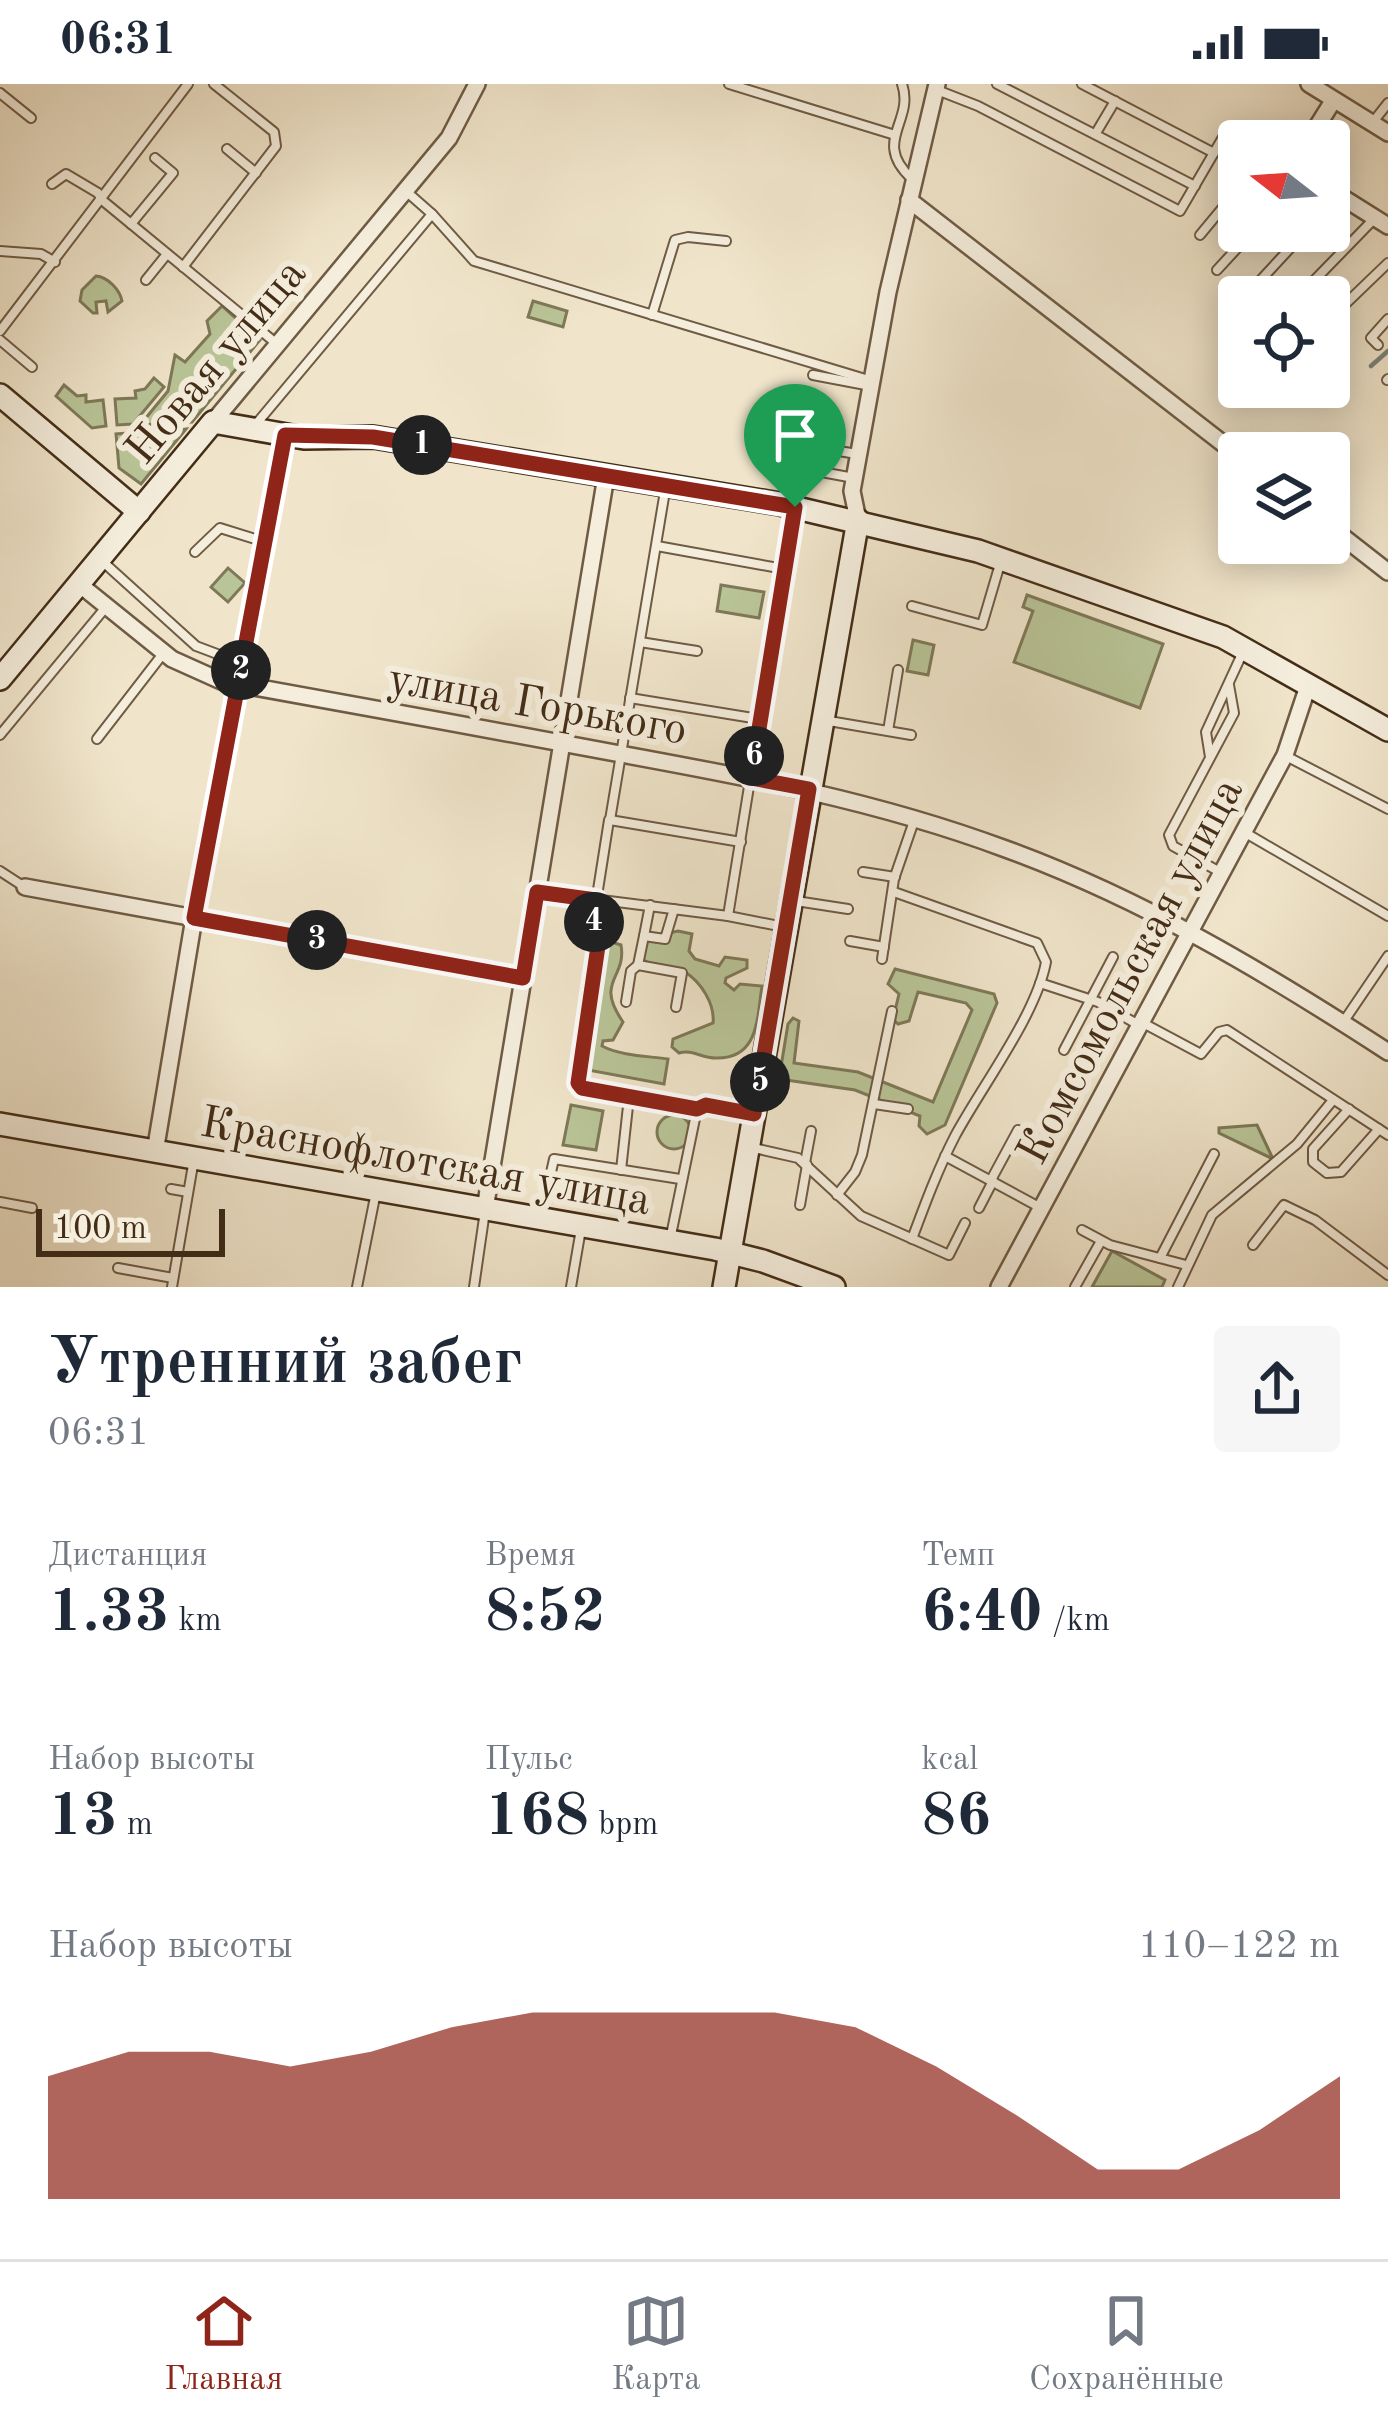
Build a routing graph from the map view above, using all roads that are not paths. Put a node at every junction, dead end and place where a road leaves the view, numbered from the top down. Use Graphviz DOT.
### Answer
graph roads {
  1 [pos="188,84"];
  2 [pos="214,84"];
  3 [pos="477,84"];
  4 [pos="729,84"];
  5 [pos="997,84"];
  6 [pos="1082,84"];
  7 [pos="1309,84"];
  8 [pos="899,85"];
  9 [pos="937,87"];
  10 [pos="0,93"];
  11 [pos="1114,101"];
  12 [pos="1333,101"];
  13 [pos="1388,103"];
  14 [pos="31,118"];
  15 [pos="1321,120"];
  16 [pos="1372,124"];
  17 [pos="1096,133"];
  18 [pos="1388,133"];
  19 [pos="895,135"];
  20 [pos="1218,146"];
  21 [pos="226,149"];
  22 [pos="1214,153"];
  23 [pos="155,158"];
  24 [pos="256,173"];
  25 [pos="914,180"];
  26 [pos="52,184"];
  27 [pos="1195,186"];
  28 [pos="405,191"];
  29 [pos="102,200"];
  30 [pos="909,200"];
  31 [pos="1350,206"];
  32 [pos="1218,213"];
  33 [pos="432,214"];
  34 [pos="1382,222"];
  35 [pos="131,224"];
  36 [pos="1200,235"];
  37 [pos="726,241"];
  38 [pos="0,251"];
  39 [pos="1233,252"];
  40 [pos="1287,252"];
  41 [pos="167,254"];
  42 [pos="55,262"];
  43 [pos="1388,262"];
  44 [pos="183,267"];
  45 [pos="1216,270"];
  46 [pos="1264,276"];
  47 [pos="1321,276"];
  48 [pos="146,280"];
  49 [pos="1350,299"];
  50 [pos="652,315"];
  51 [pos="1388,319"];
  52 [pos="0,331"];
  53 [pos="0,340"];
  54 [pos="278,345"];
  55 [pos="1378,346"];
  56 [pos="32,367"];
  57 [pos="813,375"];
  58 [pos="872,384"];
  59 [pos="0,395"];
  60 [pos="213,422"];
  61 [pos="253,429"];
  62 [pos="285,435"];
  63 [pos="1218,440"];
  64 [pos="827,448"];
  65 [pos="859,454"];
  66 [pos="800,468"];
  67 [pos="606,476"];
  68 [pos="854,478"];
  69 [pos="666,485"];
  70 [pos="795,507"];
  71 [pos="139,512"];
  72 [pos="858,520"];
  73 [pos="265,542"];
  74 [pos="1350,542"];
  75 [pos="657,546"];
  76 [pos="195,552"];
  77 [pos="100,559"];
  78 [pos="1001,559"];
  79 [pos="784,568"];
  80 [pos="1388,572"];
  81 [pos="79,584"];
  82 [pos="912,606"];
  83 [pos="107,607"];
  84 [pos="640,642"];
  85 [pos="1246,647"];
  86 [pos="697,651"];
  87 [pos="164,653"];
  88 [pos="242,663"];
  89 [pos="898,670"];
  90 [pos="0,679"];
  91 [pos="1309,682"];
  92 [pos="238,685"];
  93 [pos="1229,685"];
  94 [pos="630,698"];
  95 [pos="759,719"];
  96 [pos="821,719"];
  97 [pos="1388,730"];
  98 [pos="888,731"];
  99 [pos="0,735"];
  100 [pos="911,735"];
  101 [pos="97,739"];
  102 [pos="562,743"];
  103 [pos="620,754"];
  104 [pos="1285,755"];
  105 [pos="1210,758"];
  106 [pos="751,778"];
  107 [pos="809,789"];
  108 [pos="1388,809"];
  109 [pos="915,818"];
  110 [pos="610,820"];
  111 [pos="1244,832"];
  112 [pos="740,842"];
  113 [pos="0,871"];
  114 [pos="863,872"];
  115 [pos="1222,873"];
  116 [pos="896,877"];
  117 [pos="25,886"];
  118 [pos="537,892"];
  119 [pos="894,892"];
  120 [pos="596,900"];
  121 [pos="790,900"];
  122 [pos="650,905"];
  123 [pos="674,909"];
  124 [pos="848,910"];
  125 [pos="728,916"];
  126 [pos="1388,916"];
  127 [pos="194,918"];
  128 [pos="785,928"];
  129 [pos="1190,932"];
  130 [pos="644,936"];
  131 [pos="850,940"];
  132 [pos="884,947"];
  133 [pos="1388,956"];
  134 [pos="1113,957"];
  135 [pos="882,959"];
  136 [pos="638,965"];
  137 [pos="523,978"];
  138 [pos="1040,983"];
  139 [pos="1090,1000"];
  140 [pos="626,1002"];
  141 [pos="676,1007"];
  142 [pos="892,1011"];
  143 [pos="1343,1022"];
  144 [pos="1140,1024"];
  145 [pos="1064,1050"];
  146 [pos="1388,1052"];
  147 [pos="629,1097"];
  148 [pos="1333,1100"];
  149 [pos="874,1104"];
  150 [pos="697,1109"];
  151 [pos="908,1109"];
  152 [pos="1349,1109"];
  153 [pos="754,1114"];
  154 [pos="0,1124"];
  155 [pos="1378,1129"];
  156 [pos="1018,1130"];
  157 [pos="811,1131"];
  158 [pos="1388,1135"];
  159 [pos="749,1147"];
  160 [pos="155,1152"];
  161 [pos="1214,1154"];
  162 [pos="945,1156"];
  163 [pos="194,1159"];
  164 [pos="806,1164"];
  165 [pos="621,1170"];
  166 [pos="680,1179"];
  167 [pos="992,1181"];
  168 [pos="171,1189"];
  169 [pos="376,1190"];
  170 [pos="188,1192"];
  171 [pos="837,1196"];
  172 [pos="0,1202"];
  173 [pos="800,1205"];
  174 [pos="32,1208"];
  175 [pos="979,1208"];
  176 [pos="1042,1208"];
  177 [pos="485,1209"];
  178 [pos="541,1219"];
  179 [pos="965,1223"];
  180 [pos="581,1226"];
  181 [pos="1082,1230"];
  182 [pos="912,1239"];
  183 [pos="670,1241"];
  184 [pos="1101,1241"];
  185 [pos="1252,1245"];
  186 [pos="729,1252"];
  187 [pos="1160,1258"];
  188 [pos="1186,1265"];
  189 [pos="118,1268"];
  190 [pos="1388,1275"];
  191 [pos="172,1282"];
  192 [pos="357,1287"];
  193 [pos="474,1287"];
  194 [pos="571,1287"];
  195 [pos="724,1287"];
  196 [pos="834,1287"];
  197 [pos="999,1287"];
  198 [pos="1075,1287"];
  199 [pos="1178,1287"];
  1 -- 29 [label="lane"];
  2 -- 24 [label="lane"];
  3 -- 28 [label="street, Новая улица"];
  4 -- 19 [label="lane"];
  5 -- 17 [label="lane"];
  6 -- 11 [label="lane"];
  7 -- 12 [label="street"];
  8 -- 19 [label="lane"];
  9 -- 25 [label="street"];
  9 -- 27 [label="lane"];
  10 -- 14 [label="lane"];
  11 -- 17 [label="lane"];
  11 -- 22 [label="lane"];
  12 -- 15 [label="street"];
  12 -- 16 [label="street"];
  13 -- 16 [label="lane"];
  16 -- 18 [label="street"];
  17 -- 27 [label="lane"];
  19 -- 25 [label="lane"];
  20 -- 22 [label="lane"];
  21 -- 24 [label="lane"];
  22 -- 27 [label="lane"];
  23 -- 35 [label="lane"];
  24 -- 44 [label="lane"];
  25 -- 30 [label="street"];
  26 -- 29 [label="lane"];
  28 -- 33 [label="lane"];
  28 -- 54 [label="street, Новая улица"];
  29 -- 35 [label="lane"];
  29 -- 42 [label="lane"];
  30 -- 58 [label="street"];
  30 -- 63 [label="street"];
  31 -- 34 [label="street"];
  32 -- 36 [label="lane"];
  33 -- 50 [label="lane"];
  33 -- 61 [label="lane"];
  34 -- 47 [label="lane"];
  35 -- 41 [label="lane"];
  37 -- 50 [label="lane"];
  38 -- 42 [label="lane"];
  39 -- 45 [label="lane"];
  40 -- 46 [label="lane"];
  41 -- 44 [label="lane"];
  41 -- 48 [label="lane"];
  42 -- 52 [label="lane"];
  43 -- 49 [label="lane"];
  44 -- 54 [label="lane"];
  50 -- 58 [label="lane"];
  51 -- 55 [label="lane"];
  53 -- 56 [label="lane"];
  54 -- 60 [label="street, Новая улица"];
  57 -- 58 [label="lane"];
  58 -- 65 [label="street"];
  59 -- 71 [label="street"];
  60 -- 61 [label="street"];
  60 -- 71 [label="street, Новая улица"];
  61 -- 62 [label="street"];
  62 -- 67 [label="street"];
  62 -- 73 [label="street"];
  64 -- 65 [label="lane"];
  65 -- 68 [label="street"];
  66 -- 68 [label="lane"];
  67 -- 69 [label="street"];
  67 -- 102 [label="street"];
  68 -- 72 [label="street"];
  69 -- 70 [label="street"];
  69 -- 75 [label="lane"];
  70 -- 72 [label="street"];
  70 -- 79 [label="lane"];
  71 -- 77 [label="street, Новая улица"];
  72 -- 78 [label="street"];
  72 -- 96 [label="street"];
  73 -- 76 [label="lane"];
  73 -- 88 [label="street"];
  74 -- 80 [label="street"];
  75 -- 79 [label="lane"];
  75 -- 84 [label="lane"];
  77 -- 81 [label="street, Новая улица"];
  77 -- 88 [label="lane"];
  78 -- 82 [label="lane"];
  78 -- 85 [label="street"];
  79 -- 95 [label="lane"];
  81 -- 83 [label="street, улица Горького"];
  81 -- 90 [label="street, Новая улица"];
  83 -- 87 [label="street, улица Горького"];
  83 -- 99 [label="lane"];
  84 -- 86 [label="lane"];
  84 -- 94 [label="lane"];
  85 -- 91 [label="street"];
  85 -- 93 [label="lane"];
  87 -- 92 [label="street, улица Горького"];
  87 -- 101 [label="lane"];
  88 -- 92 [label="street"];
  89 -- 98 [label="lane"];
  91 -- 97 [label="street"];
  91 -- 104 [label="street, Комсомольская улица"];
  92 -- 102 [label="street, улица Горького"];
  92 -- 127 [label="street"];
  93 -- 105 [label="lane"];
  93 -- 105 [label="lane"];
  94 -- 95 [label="lane"];
  94 -- 103 [label="lane"];
  95 -- 106 [label="lane"];
  96 -- 98 [label="lane"];
  96 -- 107 [label="street"];
  98 -- 100 [label="lane"];
  102 -- 103 [label="street, улица Горького"];
  102 -- 118 [label="street"];
  103 -- 106 [label="street, улица Горького"];
  103 -- 110 [label="lane"];
  104 -- 108 [label="lane"];
  104 -- 111 [label="street, Комсомольская улица"];
  105 -- 115 [label="lane"];
  106 -- 107 [label="street, улица Горького"];
  106 -- 112 [label="lane"];
  107 -- 109 [label="street, улица Горького"];
  107 -- 121 [label="street"];
  109 -- 116 [label="lane"];
  109 -- 129 [label="street, улица Горького"];
  110 -- 112 [label="lane"];
  110 -- 120 [label="lane"];
  111 -- 115 [label="street, Комсомольская улица"];
  111 -- 126 [label="lane"];
  112 -- 125 [label="lane"];
  113 -- 117 [label="lane"];
  114 -- 116 [label="lane"];
  115 -- 129 [label="street, Комсомольская улица"];
  116 -- 119 [label="lane"];
  117 -- 127 [label="street"];
  118 -- 120 [label="lane"];
  118 -- 137 [label="street"];
  119 -- 132 [label="lane"];
  119 -- 138 [label="lane"];
  120 -- 122 [label="lane"];
  120 -- 147 [label="lane"];
  121 -- 124 [label="lane"];
  121 -- 128 [label="street"];
  122 -- 123 [label="lane"];
  122 -- 130 [label="lane"];
  123 -- 125 [label="lane"];
  123 -- 130 [label="lane"];
  125 -- 128 [label="lane"];
  127 -- 137 [label="street"];
  127 -- 160 [label="street"];
  128 -- 153 [label="street"];
  129 -- 143 [label="street, улица Горького"];
  129 -- 144 [label="street, Комсомольская улица"];
  130 -- 136 [label="lane"];
  131 -- 132 [label="lane"];
  132 -- 135 [label="lane"];
  133 -- 143 [label="lane"];
  134 -- 139 [label="lane"];
  136 -- 140 [label="lane"];
  136 -- 141 [label="lane"];
  137 -- 177 [label="street"];
  138 -- 139 [label="lane"];
  138 -- 162 [label="lane"];
  139 -- 144 [label="lane"];
  139 -- 145 [label="lane"];
  142 -- 149 [label="lane"];
  143 -- 146 [label="street, улица Горького"];
  144 -- 148 [label="lane"];
  144 -- 176 [label="street, Комсомольская улица"];
  147 -- 150 [label="lane"];
  147 -- 165 [label="lane"];
  148 -- 152 [label="lane"];
  148 -- 188 [label="lane"];
  149 -- 151 [label="lane"];
  149 -- 171 [label="lane"];
  150 -- 153 [label="lane"];
  150 -- 166 [label="lane"];
  152 -- 155 [label="lane"];
  152 -- 155 [label="lane"];
  153 -- 159 [label="street"];
  154 -- 160 [label="street, Краснофлотская улица"];
  155 -- 158 [label="lane"];
  156 -- 167 [label="lane"];
  157 -- 164 [label="lane"];
  159 -- 164 [label="lane"];
  159 -- 186 [label="street"];
  160 -- 163 [label="street, Краснофлотская улица"];
  161 -- 187 [label="lane"];
  162 -- 167 [label="lane"];
  162 -- 182 [label="lane"];
  163 -- 169 [label="street, Краснофлотская улица"];
  163 -- 170 [label="lane"];
  164 -- 171 [label="lane"];
  164 -- 173 [label="lane"];
  165 -- 166 [label="lane"];
  165 -- 178 [label="lane"];
  166 -- 183 [label="lane"];
  167 -- 175 [label="lane"];
  167 -- 176 [label="lane"];
  168 -- 170 [label="lane"];
  169 -- 177 [label="street, Краснофлотская улица"];
  169 -- 192 [label="lane"];
  170 -- 191 [label="lane"];
  171 -- 182 [label="lane"];
  172 -- 174 [label="lane"];
  176 -- 197 [label="street, Комсомольская улица"];
  177 -- 178 [label="street, Краснофлотская улица"];
  177 -- 193 [label="lane"];
  178 -- 180 [label="street, Краснофлотская улица"];
  179 -- 182 [label="lane"];
  180 -- 183 [label="street, Краснофлотская улица"];
  180 -- 194 [label="lane"];
  181 -- 184 [label="lane"];
  183 -- 186 [label="street, Краснофлотская улица"];
  184 -- 187 [label="lane"];
  184 -- 198 [label="lane"];
  185 -- 190 [label="lane"];
  186 -- 195 [label="street"];
  186 -- 196 [label="street, Краснофлотская улица"];
  187 -- 188 [label="lane"];
  188 -- 199 [label="lane"];
  189 -- 191 [label="lane"];
}
